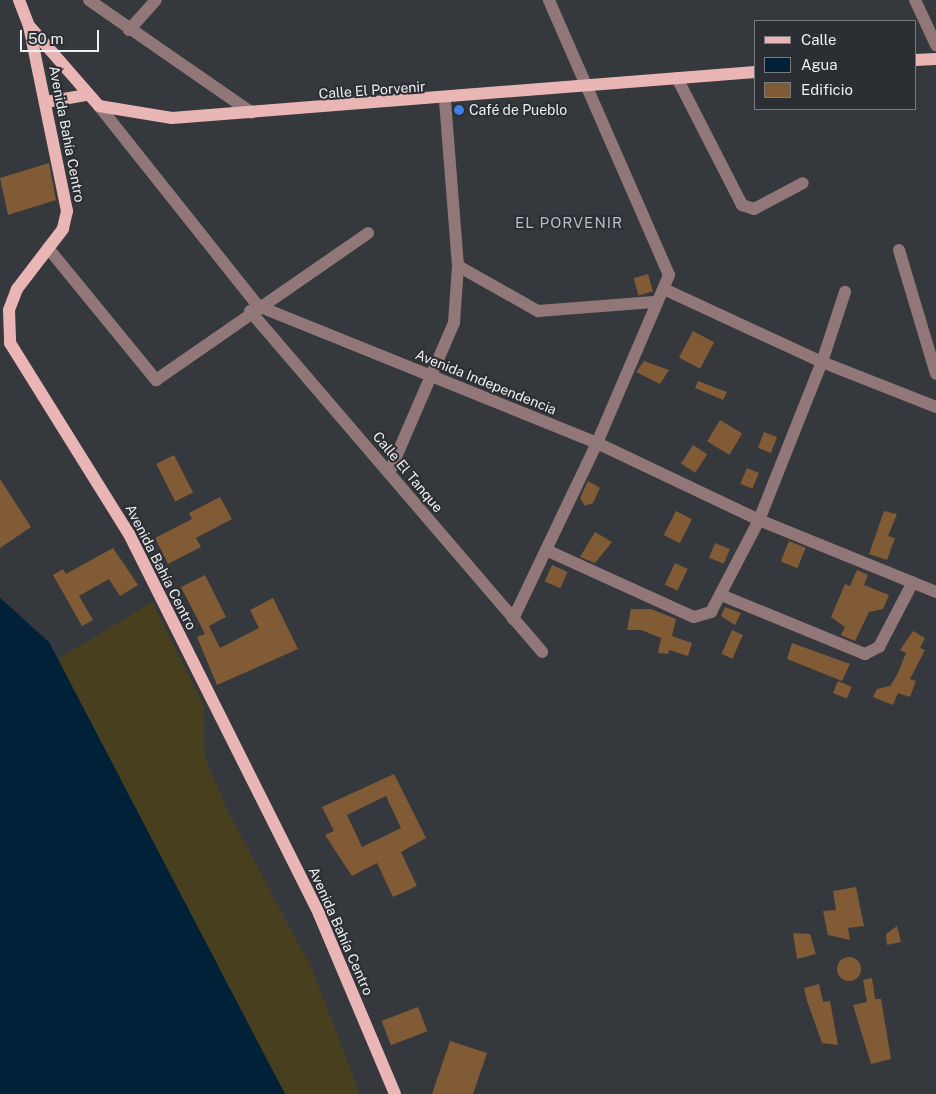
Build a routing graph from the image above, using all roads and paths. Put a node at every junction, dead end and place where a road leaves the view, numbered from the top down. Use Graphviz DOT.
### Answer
graph roads {
  1 [pos="19,0"];
  2 [pos="89,0"];
  3 [pos="156,0"];
  4 [pos="549,0"];
  5 [pos="915,0"];
  6 [pos="29,26"];
  7 [pos="129,30"];
  8 [pos="936,45"];
  9 [pos="936,59"];
  10 [pos="916,60"];
  11 [pos="754,72"];
  12 [pos="677,78"];
  13 [pos="588,84"];
  14 [pos="85,95"];
  15 [pos="445,100"];
  16 [pos="46,102"];
  17 [pos="99,106"];
  18 [pos="252,113"];
  19 [pos="803,182"];
  20 [pos="368,233"];
  21 [pos="48,248"];
  22 [pos="899,250"];
  23 [pos="458,266"];
  24 [pos="666,290"];
  25 [pos="845,292"];
  26 [pos="654,302"];
  27 [pos="254,308"];
  28 [pos="822,362"];
  29 [pos="936,374"];
  30 [pos="433,377"];
  31 [pos="936,407"];
  32 [pos="598,443"];
  33 [pos="389,473"];
  34 [pos="758,520"];
  35 [pos="546,550"];
  36 [pos="913,582"];
  37 [pos="936,592"];
  38 [pos="721,595"];
  39 [pos="513,619"];
  40 [pos="542,652"];
  41 [pos="395,1094"];
  1 -- 6 [label="main road, Avenida Bahía Centro"];
  2 -- 7 [label="street"];
  3 -- 7 [label="street"];
  4 -- 13 [label="street"];
  5 -- 8 [label="street"];
  6 -- 14 [label="main road, Calle El Porvenir"];
  6 -- 16 [label="main road, Avenida Bahía Centro"];
  7 -- 18 [label="street"];
  9 -- 10 [label="main road"];
  11 -- 12 [label="main road, Calle El Porvenir"];
  12 -- 13 [label="main road, Calle El Porvenir"];
  12 -- 19 [label="street"];
  13 -- 15 [label="main road, Calle El Porvenir"];
  13 -- 24 [label="street"];
  14 -- 16 [label="main road"];
  14 -- 17 [label="main road, Calle El Porvenir"];
  15 -- 18 [label="main road, Calle El Porvenir"];
  15 -- 23 [label="street"];
  16 -- 21 [label="main road, Avenida Bahía Centro"];
  17 -- 18 [label="main road, Calle El Porvenir"];
  17 -- 27 [label="street, Avenida Independencia"];
  20 -- 27 [label="street"];
  21 -- 27 [label="street"];
  21 -- 41 [label="main road, Avenida Bahía Centro"];
  22 -- 29 [label="street"];
  23 -- 26 [label="street"];
  23 -- 30 [label="street"];
  24 -- 26 [label="street"];
  24 -- 28 [label="street"];
  25 -- 28 [label="street"];
  26 -- 32 [label="street"];
  27 -- 30 [label="street, Avenida Independencia"];
  27 -- 33 [label="street, Calle El Tanque"];
  28 -- 31 [label="street"];
  28 -- 34 [label="street"];
  30 -- 32 [label="street, Avenida Independencia"];
  30 -- 33 [label="street"];
  32 -- 34 [label="street, Avenida Independencia"];
  32 -- 35 [label="street"];
  33 -- 39 [label="street, Calle El Tanque"];
  34 -- 36 [label="street, Avenida Independencia"];
  34 -- 38 [label="street"];
  35 -- 38 [label="street"];
  35 -- 39 [label="street"];
  36 -- 37 [label="street, Avenida Independencia"];
  36 -- 38 [label="street"];
  39 -- 40 [label="street, Calle El Tanque"];
}
